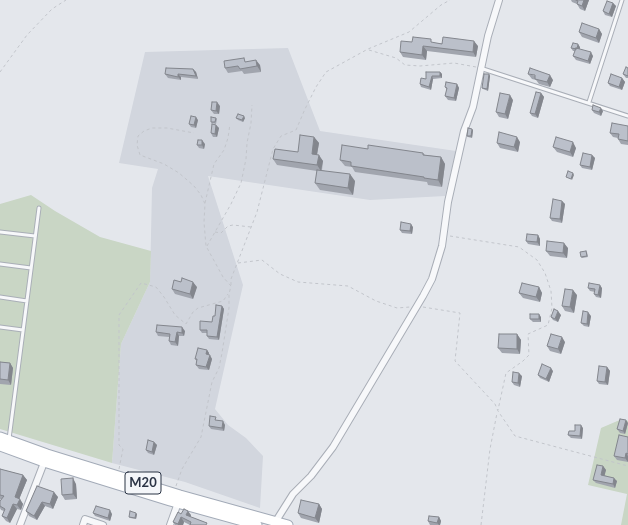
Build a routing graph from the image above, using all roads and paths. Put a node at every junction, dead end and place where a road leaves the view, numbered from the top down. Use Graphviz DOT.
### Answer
graph roads {
  1 [pos="66,0"];
  2 [pos="450,0"];
  3 [pos="499,0"];
  4 [pos="622,0"];
  5 [pos="368,49"];
  6 [pos="480,68"];
  7 [pos="0,72"];
  8 [pos="589,102"];
  9 [pos="252,105"];
  10 [pos="628,116"];
  11 [pos="230,124"];
  12 [pos="194,133"];
  13 [pos="205,204"];
  14 [pos="39,208"];
  15 [pos="251,227"];
  16 [pos="0,232"];
  17 [pos="215,232"];
  18 [pos="444,235"];
  19 [pos="35,236"];
  20 [pos="206,246"];
  21 [pos="238,263"];
  22 [pos="0,264"];
  23 [pos="31,268"];
  24 [pos="231,286"];
  25 [pos="229,294"];
  26 [pos="0,297"];
  27 [pos="27,301"];
  28 [pos="417,307"];
  29 [pos="0,327"];
  30 [pos="23,330"];
  31 [pos="498,411"];
  32 [pos="5,438"];
  33 [pos="0,446"];
  34 [pos="45,458"];
  35 [pos="628,466"];
  36 [pos="118,475"];
  37 [pos="177,497"];
  38 [pos="276,522"];
  39 [pos="20,525"];
  40 [pos="83,525"];
  41 [pos="103,525"];
  42 [pos="170,525"];
  43 [pos="256,525"];
  44 [pos="287,525"];
  45 [pos="481,525"];
  1 -- 7 [label="path"];
  2 -- 5 [label="path"];
  3 -- 6 [label="street"];
  4 -- 8 [label="lane"];
  5 -- 6 [label="path"];
  5 -- 15 [label="path"];
  6 -- 8 [label="lane"];
  6 -- 18 [label="street"];
  8 -- 10 [label="lane"];
  9 -- 17 [label="path"];
  11 -- 13 [label="path"];
  12 -- 13 [label="path"];
  13 -- 20 [label="path"];
  14 -- 19 [label="lane"];
  15 -- 17 [label="path"];
  15 -- 21 [label="path"];
  16 -- 19 [label="lane"];
  17 -- 20 [label="path"];
  18 -- 28 [label="street"];
  18 -- 31 [label="path"];
  19 -- 23 [label="lane"];
  20 -- 24 [label="path"];
  21 -- 24 [label="path"];
  21 -- 28 [label="path"];
  22 -- 23 [label="lane"];
  23 -- 27 [label="lane"];
  24 -- 25 [label="path"];
  25 -- 36 [label="path"];
  25 -- 37 [label="path"];
  26 -- 27 [label="lane"];
  27 -- 30 [label="lane"];
  28 -- 31 [label="path"];
  28 -- 38 [label="street"];
  29 -- 30 [label="lane"];
  30 -- 32 [label="lane"];
  31 -- 35 [label="path"];
  31 -- 45 [label="path"];
  32 -- 34 [label="main road, M20"];
  33 -- 34 [label="main road, M20"];
  34 -- 36 [label="main road, M20"];
  34 -- 37 [label="main road, M20"];
  34 -- 39 [label="street"];
  36 -- 37 [label="main road, M20"];
  37 -- 38 [label="main road, M20"];
  37 -- 42 [label="street"];
  37 -- 43 [label="main road, M20"];
  38 -- 44 [label="main road, M20"];
  40 -- 41 [label="street"];
}
